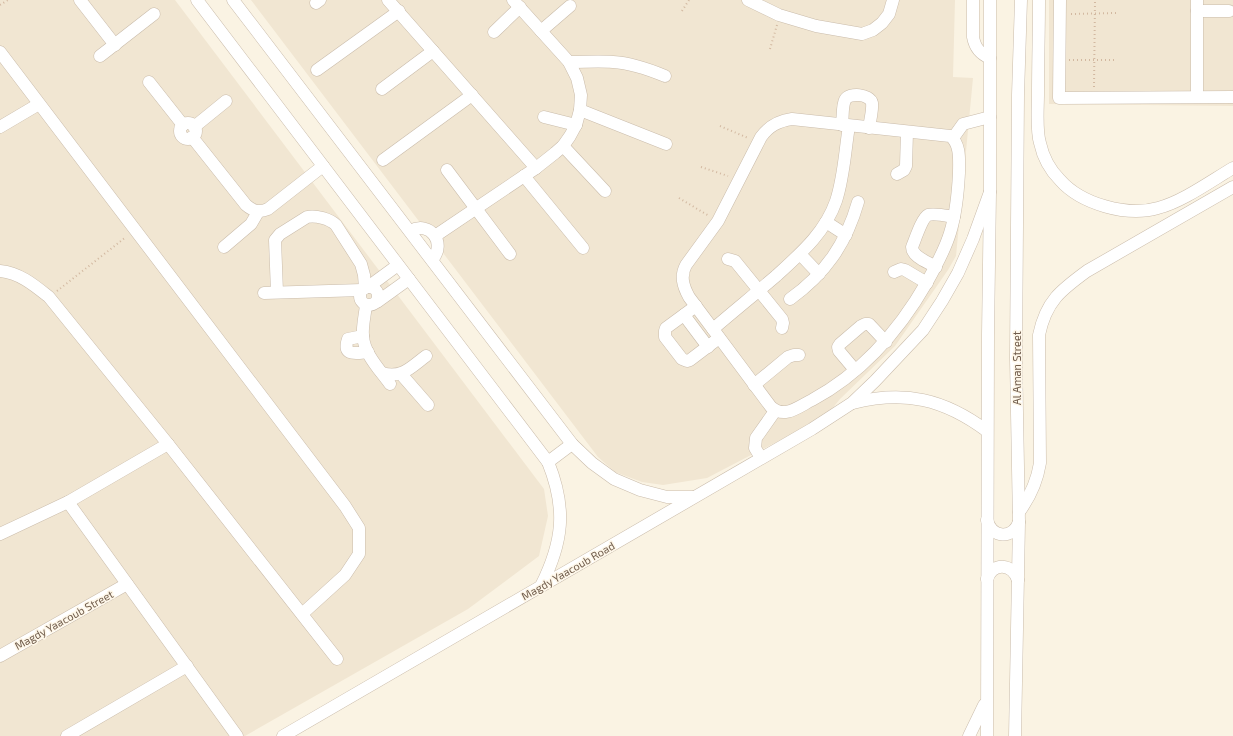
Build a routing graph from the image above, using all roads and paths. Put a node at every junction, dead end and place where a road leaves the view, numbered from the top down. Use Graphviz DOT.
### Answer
graph roads {
  1 [pos="8,0"];
  2 [pos="80,0"];
  3 [pos="197,0"];
  4 [pos="233,0"];
  5 [pos="388,0"];
  6 [pos="689,0"];
  7 [pos="748,0"];
  8 [pos="893,0"];
  9 [pos="973,0"];
  10 [pos="990,0"];
  11 [pos="1021,0"];
  12 [pos="1039,0"];
  13 [pos="1060,0"];
  14 [pos="1095,0"];
  15 [pos="516,4"];
  16 [pos="0,5"];
  17 [pos="1197,5"];
  18 [pos="570,6"];
  19 [pos="682,11"];
  20 [pos="1229,11"];
  21 [pos="398,12"];
  22 [pos="1116,13"];
  23 [pos="154,14"];
  24 [pos="1095,14"];
  25 [pos="780,15"];
  26 [pos="1060,15"];
  27 [pos="542,31"];
  28 [pos="494,32"];
  29 [pos="115,45"];
  30 [pos="770,49"];
  31 [pos="433,51"];
  32 [pos="0,52"];
  33 [pos="100,56"];
  34 [pos="990,58"];
  35 [pos="1094,60"];
  36 [pos="1116,60"];
  37 [pos="1060,61"];
  38 [pos="569,62"];
  39 [pos="317,70"];
  40 [pos="664,76"];
  41 [pos="149,82"];
  42 [pos="382,89"];
  43 [pos="472,95"];
  44 [pos="1197,96"];
  45 [pos="1233,97"];
  46 [pos="1094,98"];
  47 [pos="226,101"];
  48 [pos="39,104"];
  49 [pos="580,110"];
  50 [pos="544,117"];
  51 [pos="990,117"];
  52 [pos="576,125"];
  53 [pos="845,125"];
  54 [pos="720,126"];
  55 [pos="0,127"];
  56 [pos="869,128"];
  57 [pos="190,130"];
  58 [pos="908,132"];
  59 [pos="953,138"];
  60 [pos="758,143"];
  61 [pos="666,144"];
  62 [pos="563,146"];
  63 [pos="383,160"];
  64 [pos="323,166"];
  65 [pos="701,167"];
  66 [pos="536,168"];
  67 [pos="1233,168"];
  68 [pos="447,170"];
  69 [pos="897,174"];
  70 [pos="524,176"];
  71 [pos="740,180"];
  72 [pos="1233,187"];
  73 [pos="605,191"];
  74 [pos="990,192"];
  75 [pos="679,198"];
  76 [pos="858,202"];
  77 [pos="476,209"];
  78 [pos="258,212"];
  79 [pos="954,217"];
  80 [pos="718,222"];
  81 [pos="826,222"];
  82 [pos="135,230"];
  83 [pos="410,231"];
  84 [pos="846,235"];
  85 [pos="435,236"];
  86 [pos="224,247"];
  87 [pos="583,248"];
  88 [pos="510,254"];
  89 [pos="800,254"];
  90 [pos="728,259"];
  91 [pos="432,260"];
  92 [pos="398,265"];
  93 [pos="936,267"];
  94 [pos="0,271"];
  95 [pos="894,272"];
  96 [pos="819,274"];
  97 [pos="409,279"];
  98 [pos="927,283"];
  99 [pos="365,289"];
  100 [pos="759,290"];
  101 [pos="277,292"];
  102 [pos="264,293"];
  103 [pos="49,297"];
  104 [pos="790,299"];
  105 [pos="371,304"];
  106 [pos="696,306"];
  107 [pos="684,315"];
  108 [pos="782,328"];
  109 [pos="716,333"];
  110 [pos="363,336"];
  111 [pos="886,342"];
  112 [pos="708,347"];
  113 [pos="368,352"];
  114 [pos="799,355"];
  115 [pos="426,356"];
  116 [pos="855,370"];
  117 [pos="382,373"];
  118 [pos="401,374"];
  119 [pos="390,384"];
  120 [pos="754,385"];
  121 [pos="852,403"];
  122 [pos="428,405"];
  123 [pos="775,411"];
  124 [pos="987,431"];
  125 [pos="168,444"];
  126 [pos="572,444"];
  127 [pos="762,458"];
  128 [pos="548,462"];
  129 [pos="694,497"];
  130 [pos="68,502"];
  131 [pos="1019,517"];
  132 [pos="987,520"];
  133 [pos="0,534"];
  134 [pos="987,579"];
  135 [pos="1018,580"];
  136 [pos="128,584"];
  137 [pos="541,586"];
  138 [pos="302,614"];
  139 [pos="0,656"];
  140 [pos="337,659"];
  141 [pos="187,666"];
  142 [pos="987,698"];
  143 [pos="67,736"];
  144 [pos="237,736"];
  145 [pos="283,736"];
  146 [pos="969,736"];
  147 [pos="987,736"];
  148 [pos="1015,736"];
  1 -- 16 [label="path"];
  2 -- 29 [label="street"];
  3 -- 64 [label="street"];
  4 -- 83 [label="street"];
  5 -- 21 [label="street"];
  6 -- 19 [label="path"];
  7 -- 25 [label="street"];
  8 -- 25 [label="street"];
  9 -- 34 [label="street"];
  10 -- 34 [label="street"];
  11 -- 131 [label="street, Al Aman Street"];
  12 -- 67 [label="street"];
  13 -- 26 [label="street"];
  14 -- 24 [label="path"];
  15 -- 27 [label="street"];
  15 -- 28 [label="street"];
  17 -- 20 [label="street"];
  17 -- 44 [label="street"];
  18 -- 27 [label="street"];
  21 -- 31 [label="street"];
  21 -- 39 [label="street"];
  22 -- 24 [label="path"];
  23 -- 29 [label="street"];
  24 -- 26 [label="path"];
  24 -- 35 [label="path"];
  25 -- 30 [label="path"];
  26 -- 37 [label="street"];
  27 -- 38 [label="street"];
  29 -- 33 [label="street"];
  31 -- 42 [label="street"];
  31 -- 43 [label="street"];
  32 -- 48 [label="street"];
  34 -- 51 [label="street"];
  35 -- 36 [label="path"];
  35 -- 37 [label="path"];
  35 -- 46 [label="path"];
  37 -- 46 [label="street"];
  38 -- 40 [label="street"];
  38 -- 49 [label="street"];
  41 -- 57 [label="street"];
  43 -- 63 [label="street"];
  43 -- 66 [label="street"];
  44 -- 45 [label="street"];
  44 -- 46 [label="street"];
  47 -- 57 [label="street"];
  48 -- 55 [label="street"];
  48 -- 82 [label="street"];
  49 -- 52 [label="street"];
  49 -- 61 [label="street"];
  50 -- 52 [label="street"];
  51 -- 59 [label="street"];
  51 -- 74 [label="street"];
  52 -- 62 [label="street"];
  53 -- 56 [label="street"];
  53 -- 56 [label="street"];
  53 -- 60 [label="street"];
  53 -- 81 [label="street"];
  54 -- 60 [label="path"];
  56 -- 58 [label="street"];
  57 -- 78 [label="street"];
  58 -- 59 [label="street"];
  58 -- 69 [label="street"];
  59 -- 79 [label="street"];
  60 -- 71 [label="street"];
  62 -- 66 [label="street"];
  62 -- 73 [label="street"];
  64 -- 78 [label="street"];
  64 -- 92 [label="street"];
  65 -- 71 [label="path"];
  66 -- 70 [label="street"];
  68 -- 77 [label="street"];
  70 -- 77 [label="street"];
  70 -- 87 [label="street"];
  71 -- 80 [label="street"];
  72 -- 131 [label="street"];
  74 -- 121 [label="street, Magdy Yaacoub Road"];
  74 -- 124 [label="street"];
  75 -- 80 [label="path"];
  76 -- 84 [label="street"];
  77 -- 85 [label="street"];
  77 -- 88 [label="street"];
  78 -- 86 [label="street"];
  79 -- 93 [label="street"];
  79 -- 93 [label="street"];
  80 -- 106 [label="street"];
  81 -- 84 [label="street"];
  81 -- 89 [label="street"];
  82 -- 103 [label="path"];
  82 -- 138 [label="street"];
  83 -- 85 [label="street"];
  83 -- 91 [label="street"];
  84 -- 96 [label="street"];
  85 -- 91 [label="street"];
  89 -- 96 [label="street"];
  89 -- 100 [label="street"];
  90 -- 100 [label="street"];
  91 -- 126 [label="street"];
  92 -- 97 [label="street"];
  92 -- 99 [label="street"];
  93 -- 98 [label="street"];
  94 -- 103 [label="street"];
  95 -- 98 [label="street"];
  96 -- 104 [label="street"];
  97 -- 105 [label="street"];
  97 -- 128 [label="street"];
  98 -- 111 [label="street"];
  99 -- 101 [label="street"];
  99 -- 101 [label="street"];
  99 -- 105 [label="street"];
  99 -- 105 [label="street"];
  100 -- 108 [label="street"];
  100 -- 109 [label="street"];
  101 -- 102 [label="street"];
  103 -- 125 [label="street"];
  105 -- 110 [label="street"];
  106 -- 107 [label="street"];
  106 -- 109 [label="street"];
  107 -- 112 [label="street"];
  107 -- 112 [label="street"];
  109 -- 112 [label="street"];
  109 -- 120 [label="street"];
  110 -- 113 [label="street"];
  110 -- 113 [label="street"];
  111 -- 116 [label="street"];
  111 -- 116 [label="street"];
  113 -- 117 [label="street"];
  114 -- 120 [label="street"];
  115 -- 118 [label="street"];
  116 -- 123 [label="street"];
  117 -- 118 [label="street"];
  117 -- 119 [label="street"];
  118 -- 122 [label="street"];
  120 -- 123 [label="street"];
  121 -- 124 [label="street, Magdy Yaacoub Road"];
  121 -- 127 [label="street, Magdy Yaacoub Road"];
  123 -- 127 [label="street"];
  124 -- 132 [label="street"];
  125 -- 130 [label="street"];
  125 -- 138 [label="street"];
  126 -- 128 [label="street"];
  126 -- 129 [label="street"];
  127 -- 129 [label="street, Magdy Yaacoub Road"];
  128 -- 137 [label="street"];
  129 -- 137 [label="street, Magdy Yaacoub Road"];
  130 -- 133 [label="street"];
  130 -- 136 [label="street"];
  131 -- 132 [label="street"];
  131 -- 135 [label="street, Al Aman Street"];
  132 -- 134 [label="street"];
  134 -- 135 [label="street"];
  134 -- 142 [label="street"];
  135 -- 148 [label="street, Al Aman Street"];
  136 -- 139 [label="street, Magdy Yaacoub Street"];
  136 -- 141 [label="street"];
  137 -- 145 [label="street, Magdy Yaacoub Road"];
  138 -- 140 [label="street"];
  141 -- 143 [label="street"];
  141 -- 144 [label="street"];
  142 -- 146 [label="street"];
  142 -- 147 [label="street"];
}
